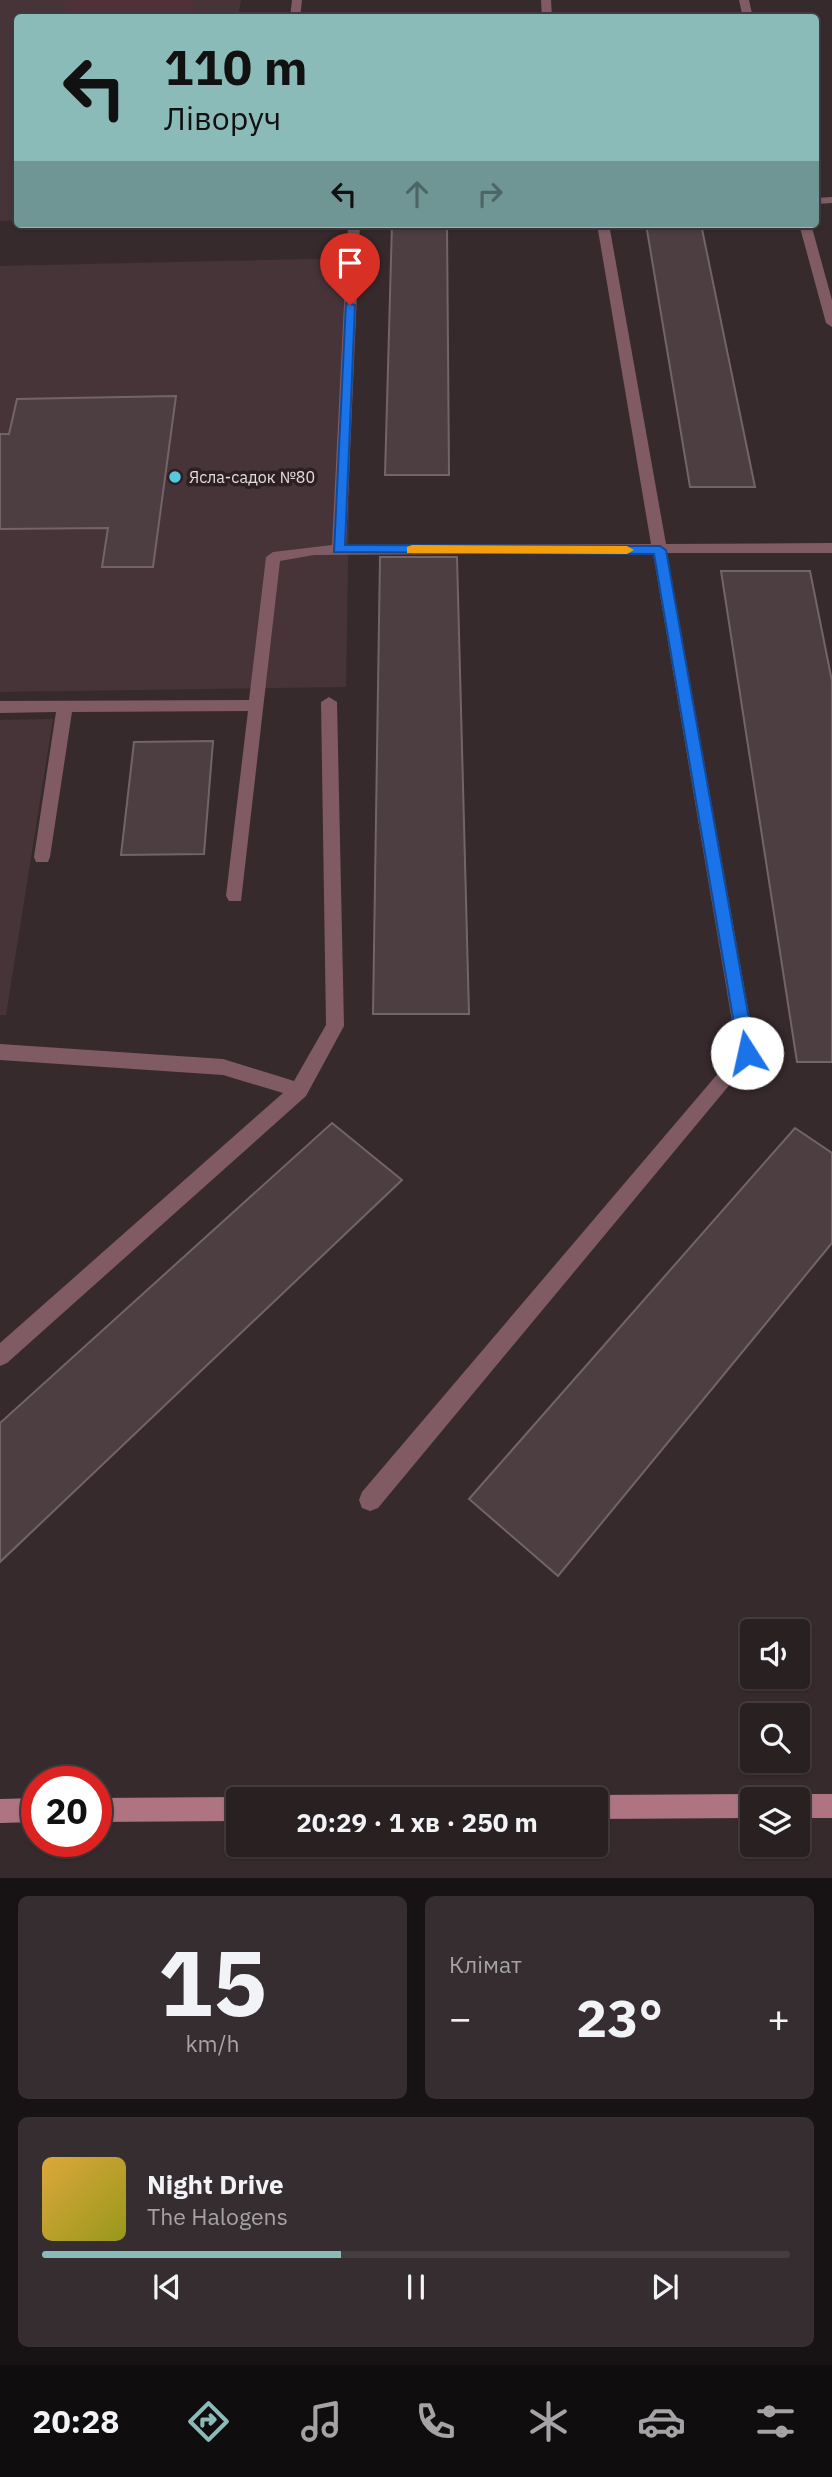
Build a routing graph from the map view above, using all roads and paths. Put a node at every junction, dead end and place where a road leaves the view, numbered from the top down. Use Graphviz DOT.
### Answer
graph roads {
  1 [pos="354,228"];
  2 [pos="604,228"];
  3 [pos="806,228"];
  4 [pos="832,323"];
  5 [pos="832,548"];
  6 [pos="339,550"];
  7 [pos="660,550"];
  8 [pos="329,702"];
  9 [pos="257,705"];
  10 [pos="65,706"];
  11 [pos="0,707"];
  12 [pos="42,857"];
  13 [pos="235,896"];
  14 [pos="0,1052"];
  15 [pos="299,1090"];
  16 [pos="0,1356"];
  17 [pos="370,1500"];
  18 [pos="740,1806"];
  19 [pos="810,1806"];
  20 [pos="832,1806"];
  21 [pos="608,1807"];
  22 [pos="226,1809"];
  23 [pos="21,1810"];
  24 [pos="112,1810"];
  25 [pos="0,1811"];
  1 -- 6 [label="street"];
  2 -- 7 [label="street"];
  3 -- 4 [label="street"];
  5 -- 7 [label="street"];
  6 -- 7 [label="street"];
  6 -- 9 [label="street"];
  7 -- 17 [label="street"];
  8 -- 15 [label="street"];
  9 -- 10 [label="street"];
  9 -- 13 [label="street"];
  10 -- 11 [label="street"];
  10 -- 12 [label="street"];
  14 -- 15 [label="street"];
  15 -- 16 [label="street"];
  18 -- 21 [label="street"];
  19 -- 20 [label="street"];
  22 -- 24 [label="street"];
  23 -- 25 [label="street"];
}
